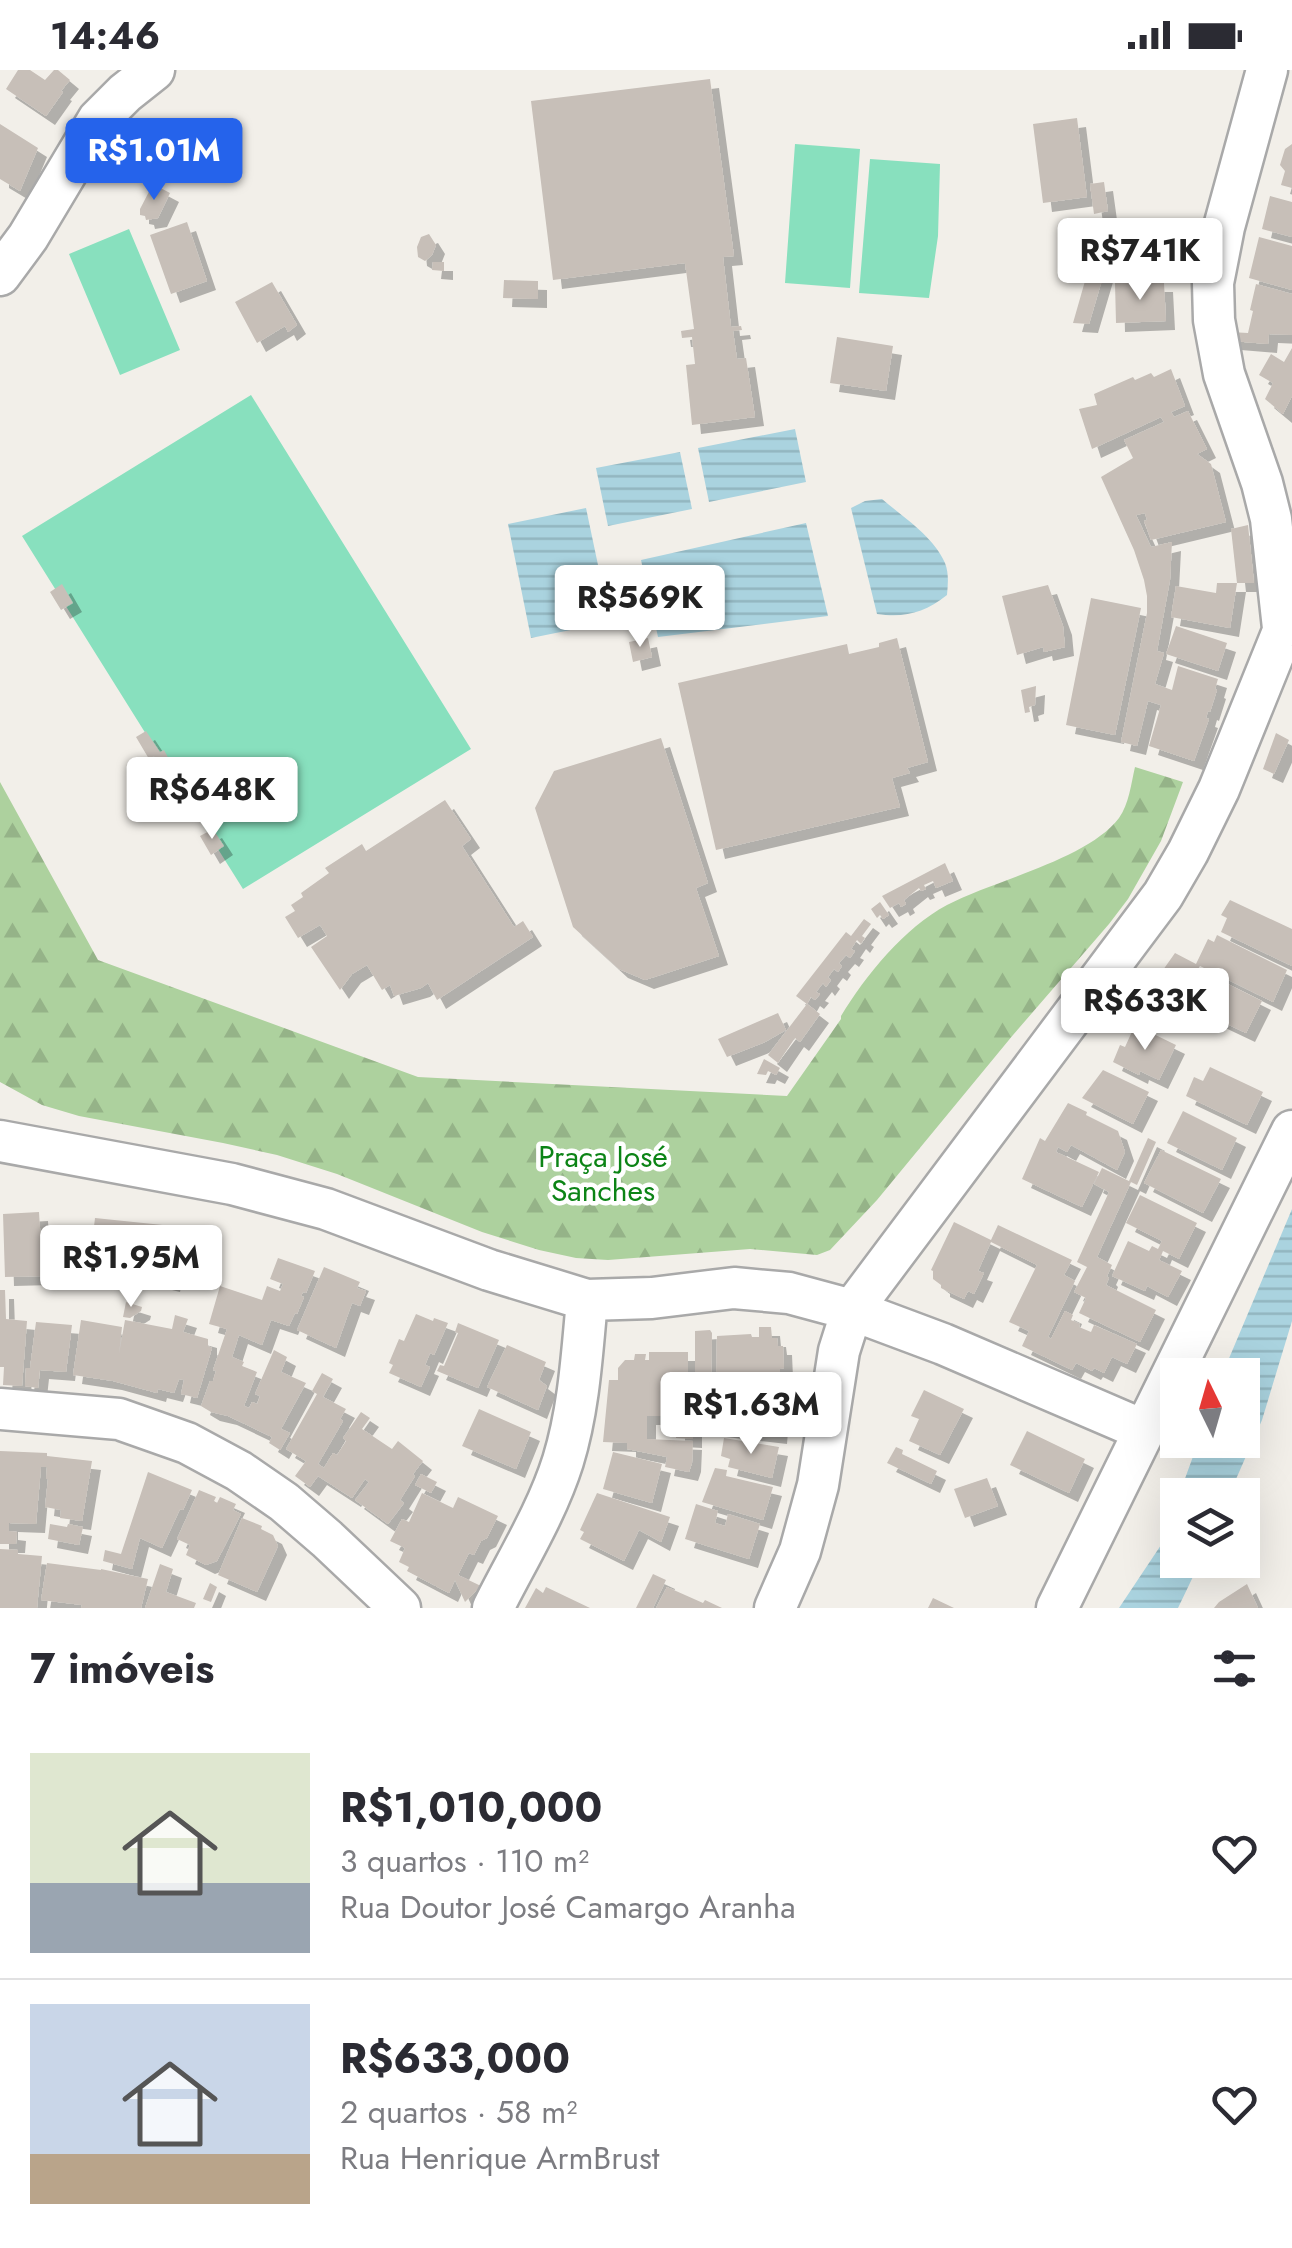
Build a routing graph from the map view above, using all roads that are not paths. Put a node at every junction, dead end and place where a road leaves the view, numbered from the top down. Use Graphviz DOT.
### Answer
graph roads {
  1 [pos="154,70"];
  2 [pos="1267,70"];
  3 [pos="0,276"];
  4 [pos="1287,618"];
  5 [pos="1292,1130"];
  6 [pos="0,1141"];
  7 [pos="587,1300"];
  8 [pos="852,1310"];
  9 [pos="0,1409"];
  10 [pos="1143,1430"];
  11 [pos="400,1608"];
  12 [pos="493,1608"];
  13 [pos="775,1608"];
  14 [pos="1057,1608"];
  1 -- 3 [label="street"];
  2 -- 4 [label="street"];
  4 -- 8 [label="street"];
  5 -- 10 [label="street"];
  6 -- 7 [label="street"];
  7 -- 8 [label="street"];
  7 -- 12 [label="street"];
  8 -- 10 [label="street"];
  8 -- 13 [label="street"];
  9 -- 11 [label="street"];
  10 -- 14 [label="street"];
}
